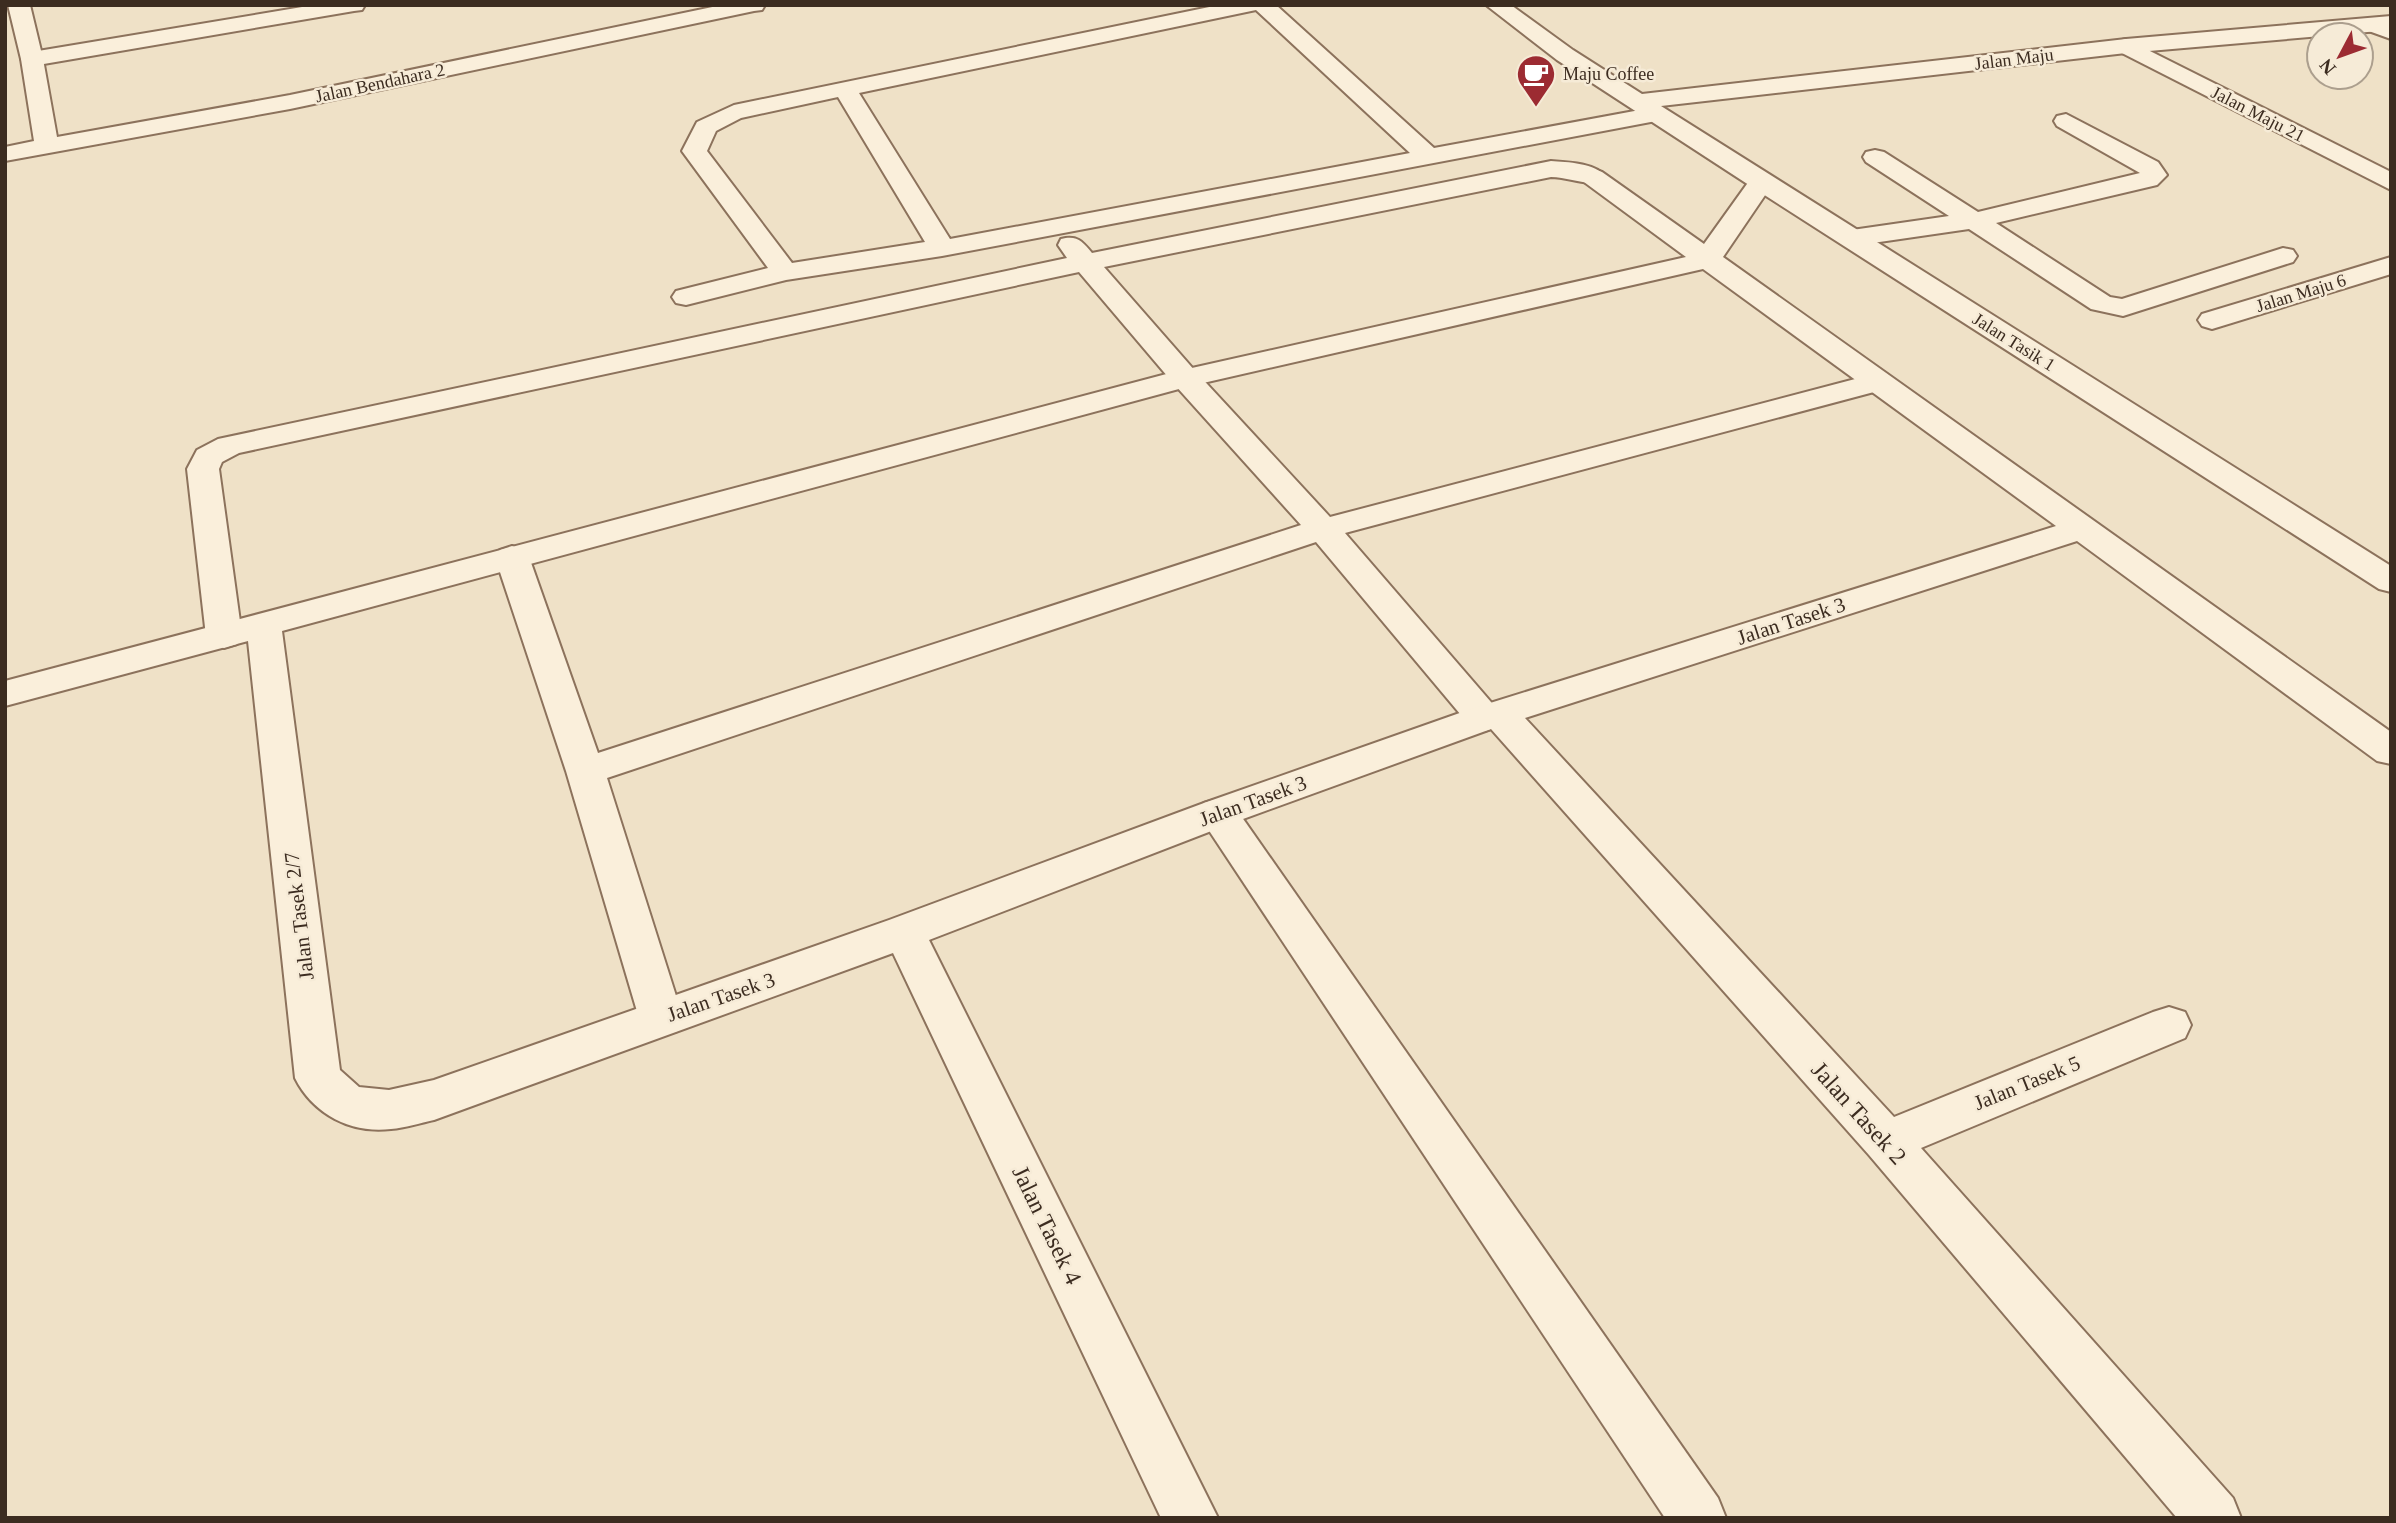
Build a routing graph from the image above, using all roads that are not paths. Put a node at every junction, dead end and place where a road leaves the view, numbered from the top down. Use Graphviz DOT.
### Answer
graph roads {
  1 [pos="19,5"];
  2 [pos="354,5"];
  3 [pos="754,5"];
  4 [pos="1252,5"];
  5 [pos="1263,5"];
  6 [pos="1497,5"];
  7 [pos="2385,27"];
  8 [pos="2126,46"];
  9 [pos="32,59"];
  10 [pos="845,89"];
  11 [pos="1647,108"];
  12 [pos="2066,121"];
  13 [pos="47,148"];
  14 [pos="5,154"];
  15 [pos="1429,157"];
  16 [pos="1875,157"];
  17 [pos="1761,182"];
  18 [pos="2391,182"];
  19 [pos="1972,221"];
  20 [pos="1053,226"];
  21 [pos="1852,238"];
  22 [pos="942,248"];
  23 [pos="2283,256"];
  24 [pos="1707,260"];
  25 [pos="1086,262"];
  26 [pos="2391,265"];
  27 [pos="785,272"];
  28 [pos="686,297"];
  29 [pos="2212,320"];
  30 [pos="1185,379"];
  31 [pos="1878,382"];
  32 [pos="2081,528"];
  33 [pos="1323,529"];
  34 [pos="512,557"];
  35 [pos="2391,581"];
  36 [pos="264,626"];
  37 [pos="224,636"];
  38 [pos="5,694"];
  39 [pos="1492,716"];
  40 [pos="2391,751"];
  41 [pos="585,771"];
  42 [pos="1218,813"];
  43 [pos="904,932"];
  44 [pos="661,1018"];
  45 [pos="2169,1025"];
  46 [pos="435,1100"];
  47 [pos="1886,1142"];
  48 [pos="1190,1518"];
  49 [pos="1698,1518"];
  50 [pos="2213,1518"];
  1 -- 9 [label="street"];
  2 -- 9 [label="street"];
  3 -- 13 [label="street, Jalan Bendahara 2"];
  4 -- 10 [label="street"];
  5 -- 15 [label="street"];
  6 -- 11 [label="street"];
  7 -- 8 [label="street, Jalan Maju"];
  8 -- 11 [label="street, Jalan Maju"];
  8 -- 18 [label="street, Jalan Maju 21"];
  9 -- 13 [label="street"];
  10 -- 22 [label="street"];
  10 -- 27 [label="street"];
  11 -- 15 [label="street, Jalan Maju"];
  11 -- 17 [label="street, Jalan Tasik 1"];
  12 -- 19 [label="street"];
  13 -- 14 [label="street, Jalan Bendahara 2"];
  15 -- 20 [label="street, Jalan Maju"];
  16 -- 19 [label="street"];
  17 -- 21 [label="street, Jalan Tasik 1"];
  17 -- 24 [label="street"];
  19 -- 21 [label="street"];
  19 -- 23 [label="street"];
  20 -- 22 [label="street, Jalan Maju"];
  20 -- 25 [label="street, Jalan Tasek 2"];
  21 -- 35 [label="street, Jalan Tasik 1"];
  22 -- 27 [label="street, Jalan Maju"];
  24 -- 25 [label="street"];
  24 -- 30 [label="street"];
  24 -- 31 [label="street"];
  25 -- 30 [label="street, Jalan Tasek 2"];
  25 -- 37 [label="street"];
  26 -- 29 [label="street, Jalan Maju 6"];
  27 -- 28 [label="street, Jalan Maju"];
  30 -- 33 [label="street, Jalan Tasek 2"];
  30 -- 34 [label="street"];
  31 -- 32 [label="street"];
  31 -- 33 [label="street"];
  32 -- 39 [label="street, Jalan Tasek 3"];
  32 -- 40 [label="street"];
  33 -- 39 [label="street, Jalan Tasek 2"];
  33 -- 41 [label="street"];
  34 -- 36 [label="street"];
  34 -- 41 [label="street"];
  36 -- 37 [label="street"];
  36 -- 46 [label="street, Jalan Tasek 2/7"];
  37 -- 38 [label="street"];
  39 -- 42 [label="street, Jalan Tasek 3"];
  39 -- 47 [label="street, Jalan Tasek 2"];
  41 -- 44 [label="street"];
  42 -- 43 [label="street, Jalan Tasek 3"];
  42 -- 49 [label="street"];
  43 -- 44 [label="street, Jalan Tasek 3"];
  43 -- 48 [label="street, Jalan Tasek 4"];
  44 -- 46 [label="street, Jalan Tasek 3"];
  45 -- 47 [label="street, Jalan Tasek 5"];
  47 -- 50 [label="street, Jalan Tasek 2"];
}
